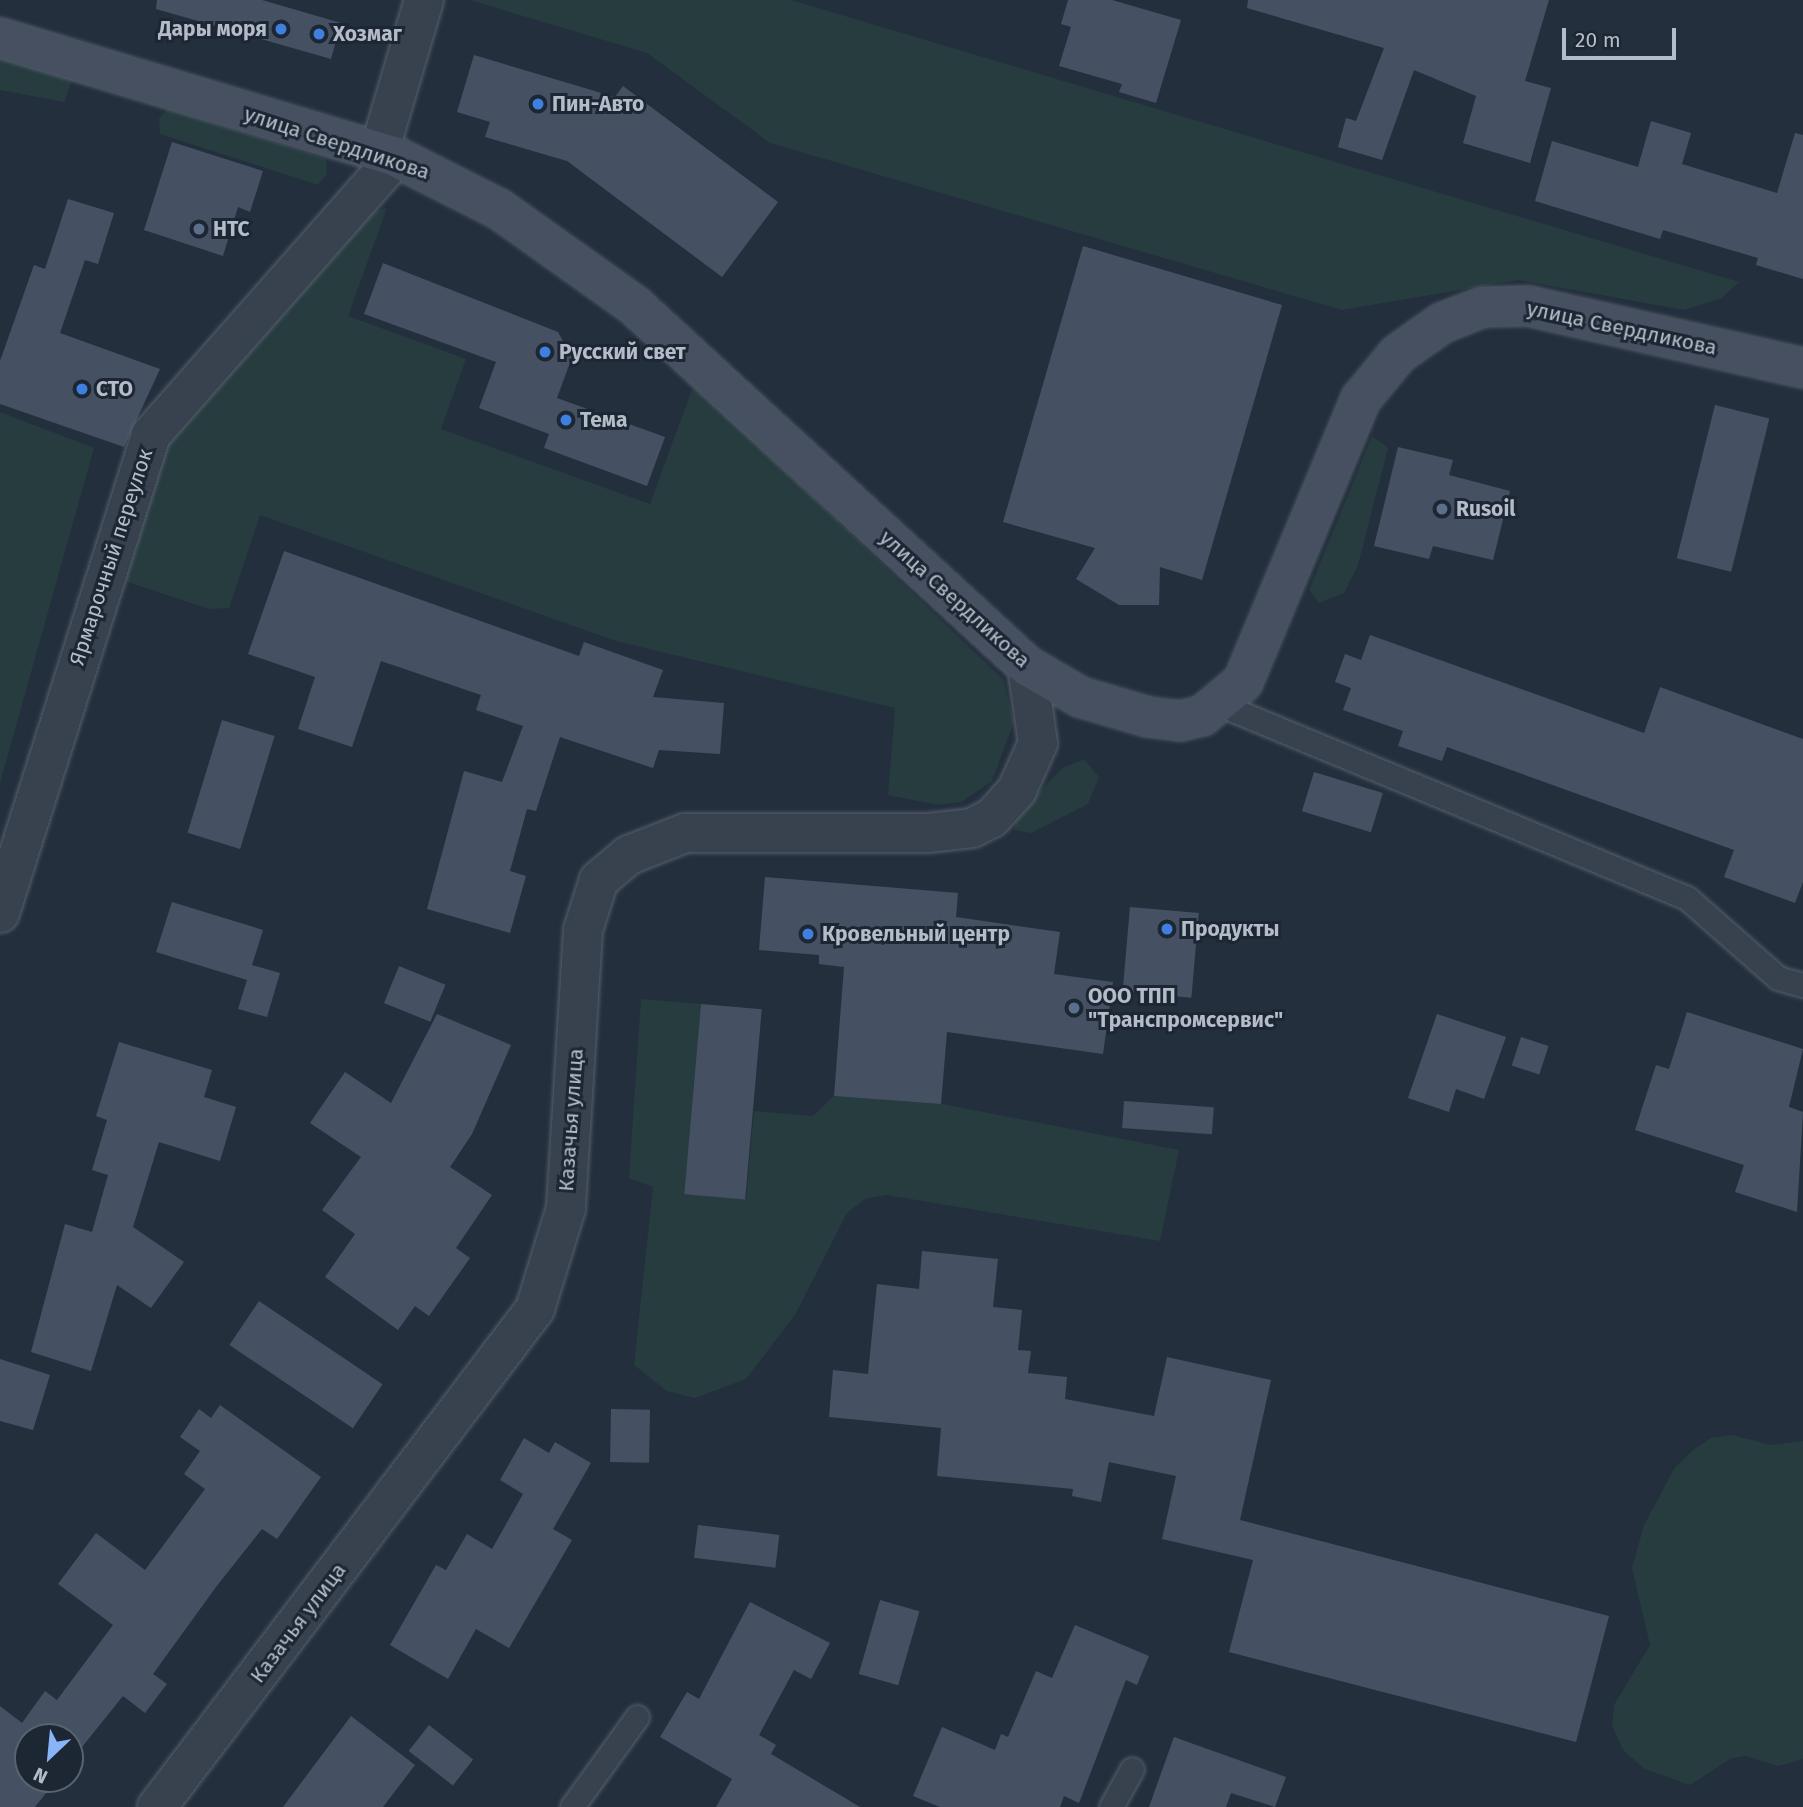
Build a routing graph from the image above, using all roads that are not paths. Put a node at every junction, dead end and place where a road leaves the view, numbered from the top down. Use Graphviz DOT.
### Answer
graph roads {
  1 [pos="424,0"];
  2 [pos="0,38"];
  3 [pos="388,155"];
  4 [pos="1803,368"];
  5 [pos="1027,666"];
  6 [pos="1221,705"];
  7 [pos="0,912"];
  8 [pos="1803,985"];
  9 [pos="637,1717"];
  10 [pos="1132,1769"];
  11 [pos="157,1807"];
  12 [pos="572,1807"];
  13 [pos="1111,1807"];
  1 -- 3 [label="street"];
  2 -- 3 [label="street, улица Свердликова"];
  3 -- 5 [label="street, улица Свердликова"];
  3 -- 7 [label="street, Ярмарочный переулок"];
  4 -- 6 [label="street, улица Свердликова"];
  5 -- 6 [label="street, улица Свердликова"];
  5 -- 11 [label="street, Казачья улица"];
  6 -- 8 [label="lane"];
  9 -- 12 [label="lane"];
  10 -- 13 [label="lane"];
}
